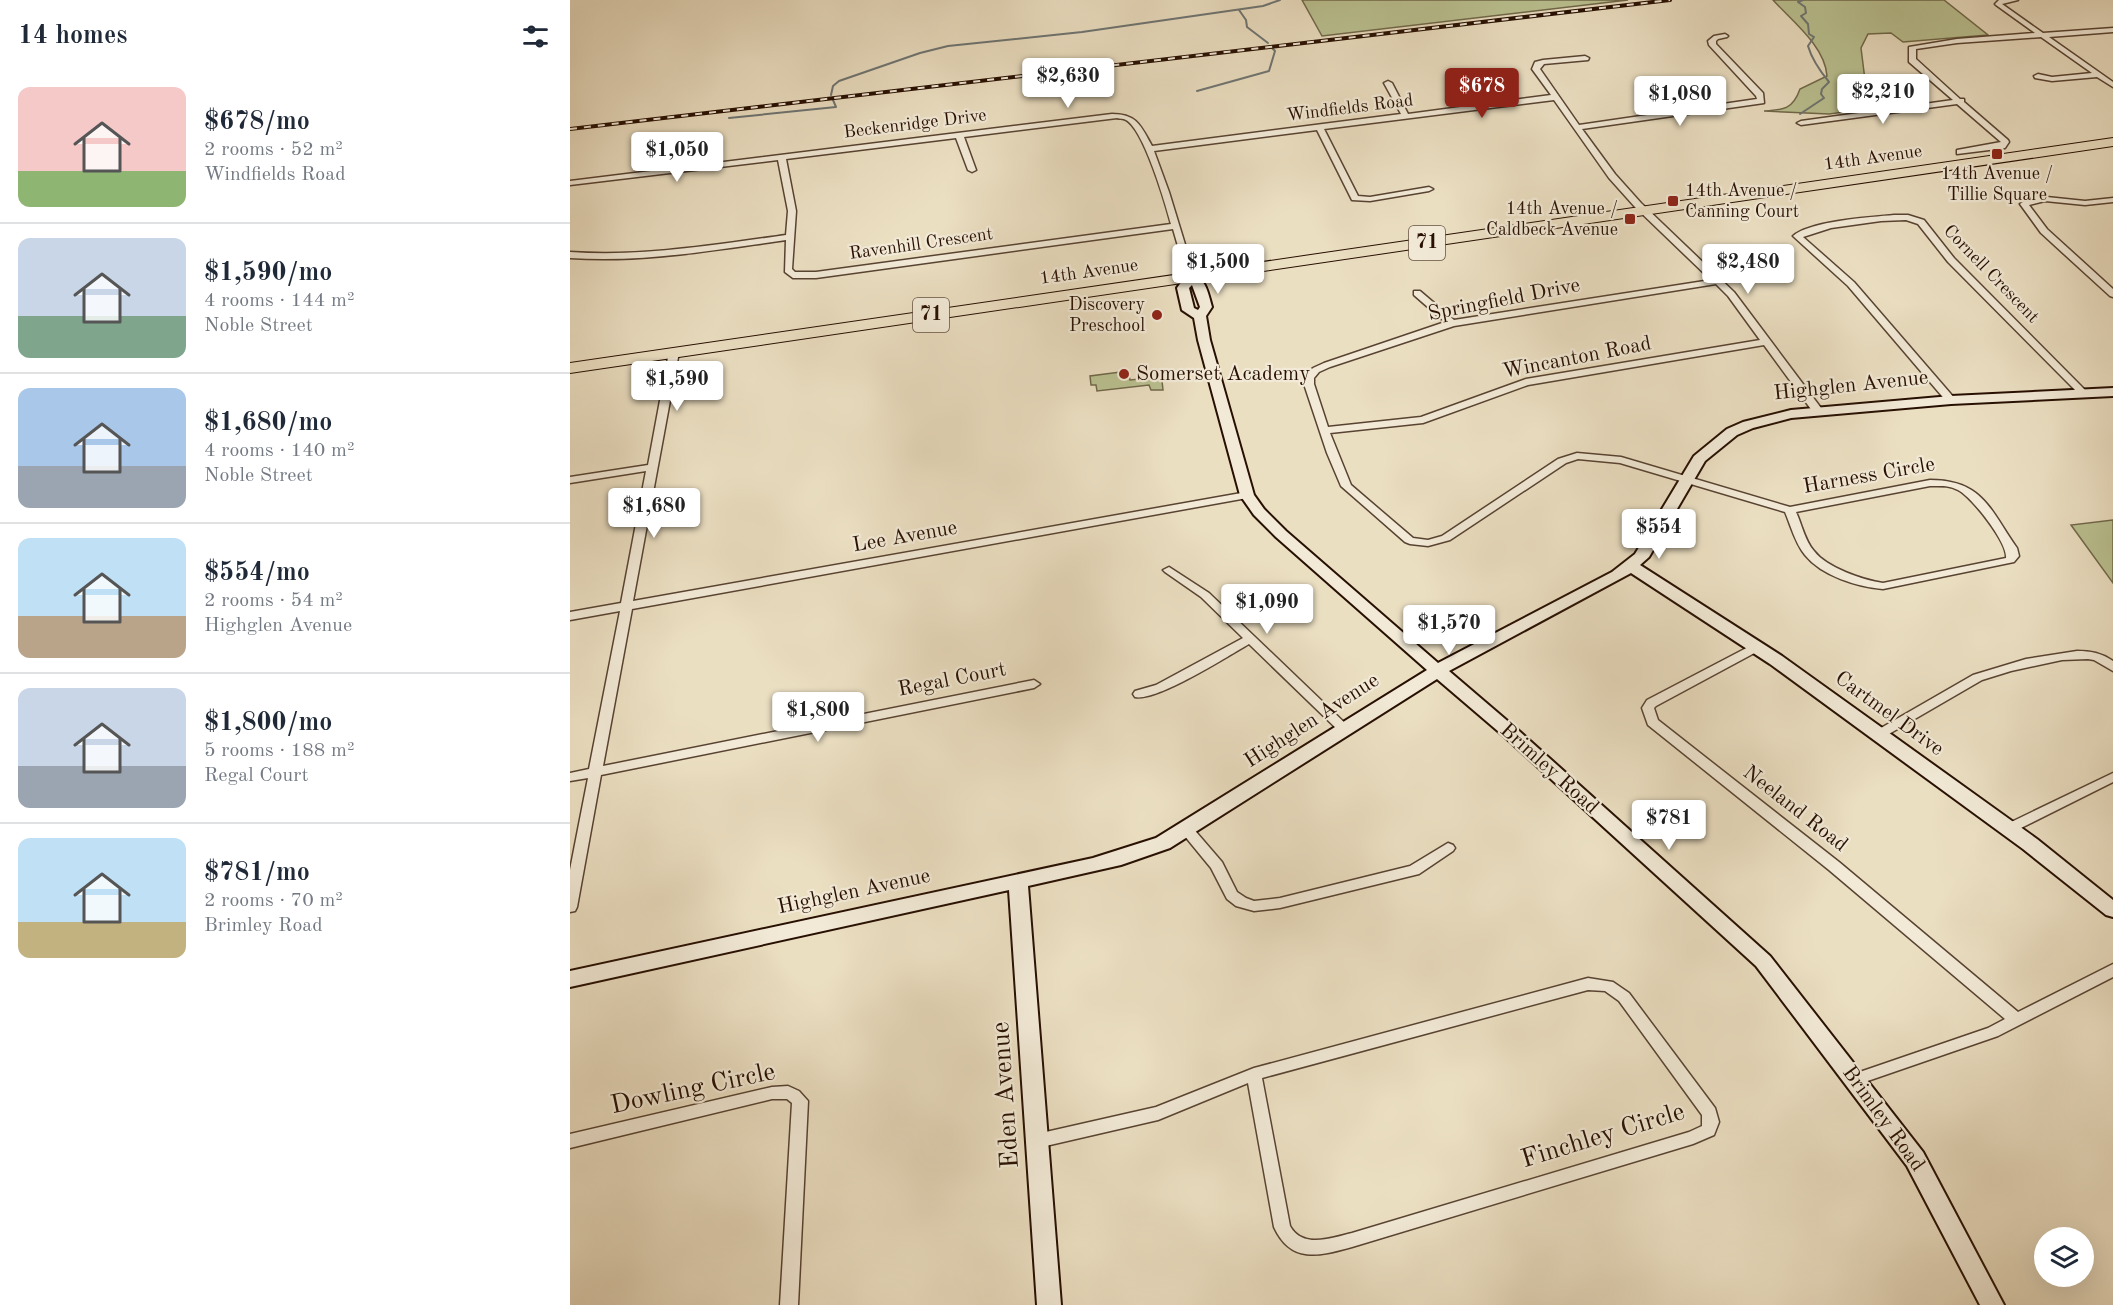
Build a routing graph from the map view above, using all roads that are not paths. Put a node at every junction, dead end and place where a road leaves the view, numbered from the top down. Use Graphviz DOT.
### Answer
graph roads {
  1 [pos="2015,0"];
  2 [pos="2113,30"];
  3 [pos="2043,35"];
  4 [pos="1725,36"];
  5 [pos="1585,58"];
  6 [pos="2099,75"];
  7 [pos="2038,76"];
  8 [pos="1388,83"];
  9 [pos="2113,85"];
  10 [pos="1556,97"];
  11 [pos="1961,102"];
  12 [pos="1406,116"];
  13 [pos="1801,123"];
  14 [pos="1319,127"];
  15 [pos="1578,128"];
  16 [pos="959,135"];
  17 [pos="2113,142"];
  18 [pos="1148,149"];
  19 [pos="1971,151"];
  20 [pos="1960,152"];
  21 [pos="782,157"];
  22 [pos="1984,162"];
  23 [pos="972,170"];
  24 [pos="570,183"];
  25 [pos="1429,189"];
  26 [pos="2113,200"];
  27 [pos="1644,211"];
  28 [pos="1175,226"];
  29 [pos="790,237"];
  30 [pos="570,255"];
  31 [pos="1191,277"];
  32 [pos="1715,282"];
  33 [pos="1417,293"];
  34 [pos="2113,294"];
  35 [pos="1452,323"];
  36 [pos="1767,342"];
  37 [pos="674,352"];
  38 [pos="570,368"];
  39 [pos="2113,392"];
  40 [pos="2084,394"];
  41 [pos="1951,400"];
  42 [pos="1817,410"];
  43 [pos="1325,430"];
  44 [pos="652,467"];
  45 [pos="1688,478"];
  46 [pos="570,480"];
  47 [pos="1247,495"];
  48 [pos="1790,510"];
  49 [pos="1631,566"];
  50 [pos="1169,570"];
  51 [pos="626,606"];
  52 [pos="570,616"];
  53 [pos="1250,639"];
  54 [pos="1756,646"];
  55 [pos="2113,667"];
  56 [pos="1438,670"];
  57 [pos="1034,684"];
  58 [pos="1139,694"];
  59 [pos="1344,729"];
  60 [pos="1878,735"];
  61 [pos="596,771"];
  62 [pos="570,777"];
  63 [pos="2113,777"];
  64 [pos="1186,829"];
  65 [pos="2008,829"];
  66 [pos="1448,848"];
  67 [pos="1018,881"];
  68 [pos="570,907"];
  69 [pos="2113,910"];
  70 [pos="2113,970"];
  71 [pos="570,979"];
  72 [pos="2017,1020"];
  73 [pos="1254,1074"];
  74 [pos="1856,1079"];
  75 [pos="570,1141"];
  76 [pos="1037,1141"];
  77 [pos="789,1305"];
  78 [pos="1049,1305"];
  79 [pos="1992,1305"];
  1 -- 3 [label="street"];
  2 -- 3 [label="street"];
  3 -- 6 [label="street"];
  3 -- 11 [label="street"];
  4 -- 15 [label="street"];
  5 -- 10 [label="street"];
  6 -- 7 [label="street"];
  6 -- 9 [label="street"];
  8 -- 12 [label="street"];
  10 -- 12 [label="street, Windfields Road"];
  10 -- 15 [label="street"];
  11 -- 13 [label="street"];
  11 -- 19 [label="street"];
  12 -- 14 [label="street, Windfields Road"];
  14 -- 18 [label="street, Windfields Road"];
  14 -- 25 [label="street"];
  15 -- 27 [label="street"];
  16 -- 18 [label="street, Beckenridge Drive"];
  16 -- 21 [label="street, Beckenridge Drive"];
  16 -- 23 [label="street"];
  17 -- 22 [label="main road, 14th Avenue / 71"];
  18 -- 28 [label="street, Beckenridge Drive"];
  19 -- 20 [label="street"];
  19 -- 22 [label="street"];
  21 -- 24 [label="street, Beckenridge Drive"];
  21 -- 29 [label="street, Ravenhill Crescent"];
  22 -- 27 [label="main road, 14th Avenue / 71"];
  26 -- 34 [label="street"];
  27 -- 31 [label="main road, 14th Avenue / 71"];
  27 -- 32 [label="street"];
  28 -- 29 [label="street, Ravenhill Crescent"];
  28 -- 31 [label="street, Beckenridge Drive"];
  29 -- 30 [label="street"];
  31 -- 37 [label="main road, 14th Avenue / 71"];
  31 -- 47 [label="street, Brimley Road"];
  32 -- 35 [label="street, Springfield Drive"];
  32 -- 36 [label="street"];
  33 -- 35 [label="street"];
  35 -- 43 [label="street, Springfield Drive"];
  36 -- 42 [label="street"];
  36 -- 43 [label="street, Wincanton Road"];
  37 -- 38 [label="main road, 14th Avenue / 71"];
  37 -- 44 [label="street"];
  39 -- 40 [label="street, Highglen Avenue"];
  40 -- 41 [label="street, Highglen Avenue"];
  40 -- 41 [label="street, Cornell Crescent"];
  41 -- 42 [label="street, Highglen Avenue"];
  42 -- 45 [label="street, Highglen Avenue"];
  43 -- 45 [label="street, Springfield Drive"];
  44 -- 46 [label="street"];
  44 -- 51 [label="street"];
  45 -- 48 [label="street, Harness Circle"];
  45 -- 49 [label="street, Highglen Avenue"];
  47 -- 51 [label="street, Lee Avenue"];
  47 -- 56 [label="street, Brimley Road"];
  48 -- 48 [label="street, Harness Circle"];
  49 -- 54 [label="street, Cartmel Drive"];
  49 -- 56 [label="street, Highglen Avenue"];
  50 -- 53 [label="street"];
  51 -- 52 [label="street, Lee Avenue"];
  51 -- 61 [label="street"];
  53 -- 58 [label="street"];
  53 -- 59 [label="street"];
  54 -- 60 [label="street, Cartmel Drive"];
  54 -- 72 [label="street, Neeland Road"];
  55 -- 60 [label="street"];
  56 -- 59 [label="street, Highglen Avenue"];
  56 -- 74 [label="street, Brimley Road"];
  57 -- 61 [label="street, Regal Court"];
  59 -- 64 [label="street, Highglen Avenue"];
  60 -- 65 [label="street, Cartmel Drive"];
  61 -- 62 [label="street, Regal Court"];
  61 -- 68 [label="street"];
  63 -- 65 [label="street"];
  64 -- 66 [label="street"];
  64 -- 67 [label="street, Highglen Avenue"];
  65 -- 69 [label="street, Cartmel Drive"];
  67 -- 71 [label="street, Highglen Avenue"];
  67 -- 76 [label="street, Eden Avenue"];
  70 -- 72 [label="street"];
  72 -- 74 [label="street"];
  73 -- 73 [label="street, Finchley Circle"];
  73 -- 76 [label="street, Finchley Circle"];
  74 -- 79 [label="street, Brimley Road"];
  75 -- 77 [label="street, Dowling Circle"];
  76 -- 78 [label="street, Eden Avenue"];
}
